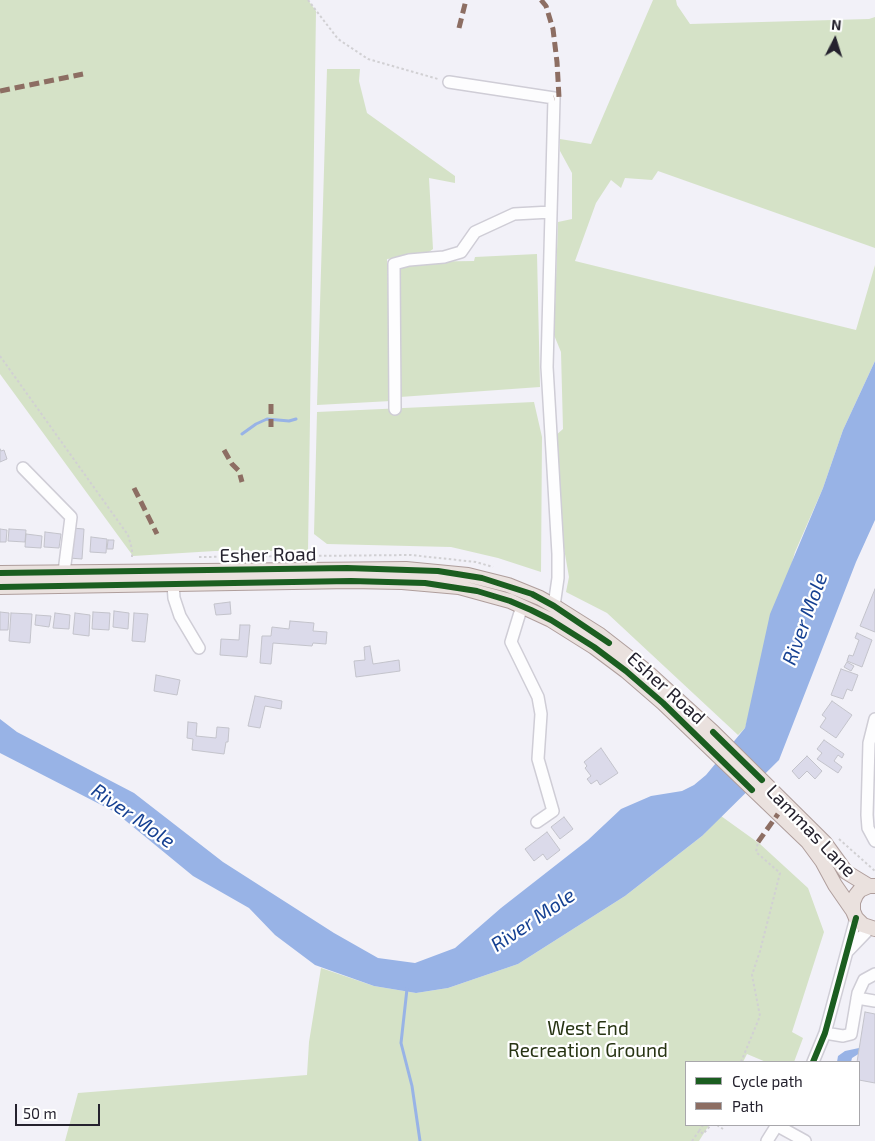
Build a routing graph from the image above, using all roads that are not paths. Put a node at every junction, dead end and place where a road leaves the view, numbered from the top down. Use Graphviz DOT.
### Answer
graph roads {
  1 [pos="449,82"];
  2 [pos="551,212"];
  3 [pos="395,409"];
  4 [pos="23,468"];
  5 [pos="64,572"];
  6 [pos="0,573"];
  7 [pos="173,584"];
  8 [pos="0,586"];
  9 [pos="522,606"];
  10 [pos="554,606"];
  11 [pos="199,648"];
  12 [pos="875,719"];
  13 [pos="713,732"];
  14 [pos="700,739"];
  15 [pos="757,785"];
  16 [pos="537,822"];
  17 [pos="875,841"];
  18 [pos="872,886"];
  19 [pos="854,914"];
  20 [pos="873,928"];
  21 [pos="847,952"];
  22 [pos="875,974"];
  23 [pos="857,998"];
  24 [pos="875,1001"];
  25 [pos="825,1033"];
  26 [pos="813,1061"];
  27 [pos="776,1126"];
  28 [pos="779,1126"];
  29 [pos="767,1141"];
  30 [pos="804,1141"];
  1 -- 2 [label="street"];
  2 -- 3 [label="street"];
  2 -- 10 [label="street"];
  4 -- 5 [label="street"];
  5 -- 6 [label="main road, Esher Road"];
  5 -- 10 [label="main road, Esher Road"];
  7 -- 8 [label="main road, Esher Road"];
  7 -- 9 [label="main road, Esher Road"];
  7 -- 11 [label="street"];
  9 -- 14 [label="main road, Esher Road"];
  9 -- 16 [label="street"];
  10 -- 13 [label="main road, Esher Road"];
  12 -- 17 [label="street"];
  13 -- 15 [label="main road, Lammas Lane"];
  14 -- 15 [label="main road, Lammas Lane"];
  15 -- 18 [label="main road, Lammas Lane"];
  15 -- 19 [label="main road, Lammas Lane"];
  18 -- 19 [label="main road"];
  19 -- 20 [label="main road, Lammas Lane"];
  19 -- 21 [label="street"];
  20 -- 21 [label="street"];
  21 -- 25 [label="street"];
  22 -- 23 [label="street"];
  23 -- 24 [label="street"];
  23 -- 25 [label="street"];
  25 -- 26 [label="street"];
  27 -- 29 [label="street"];
  28 -- 30 [label="street"];
}
